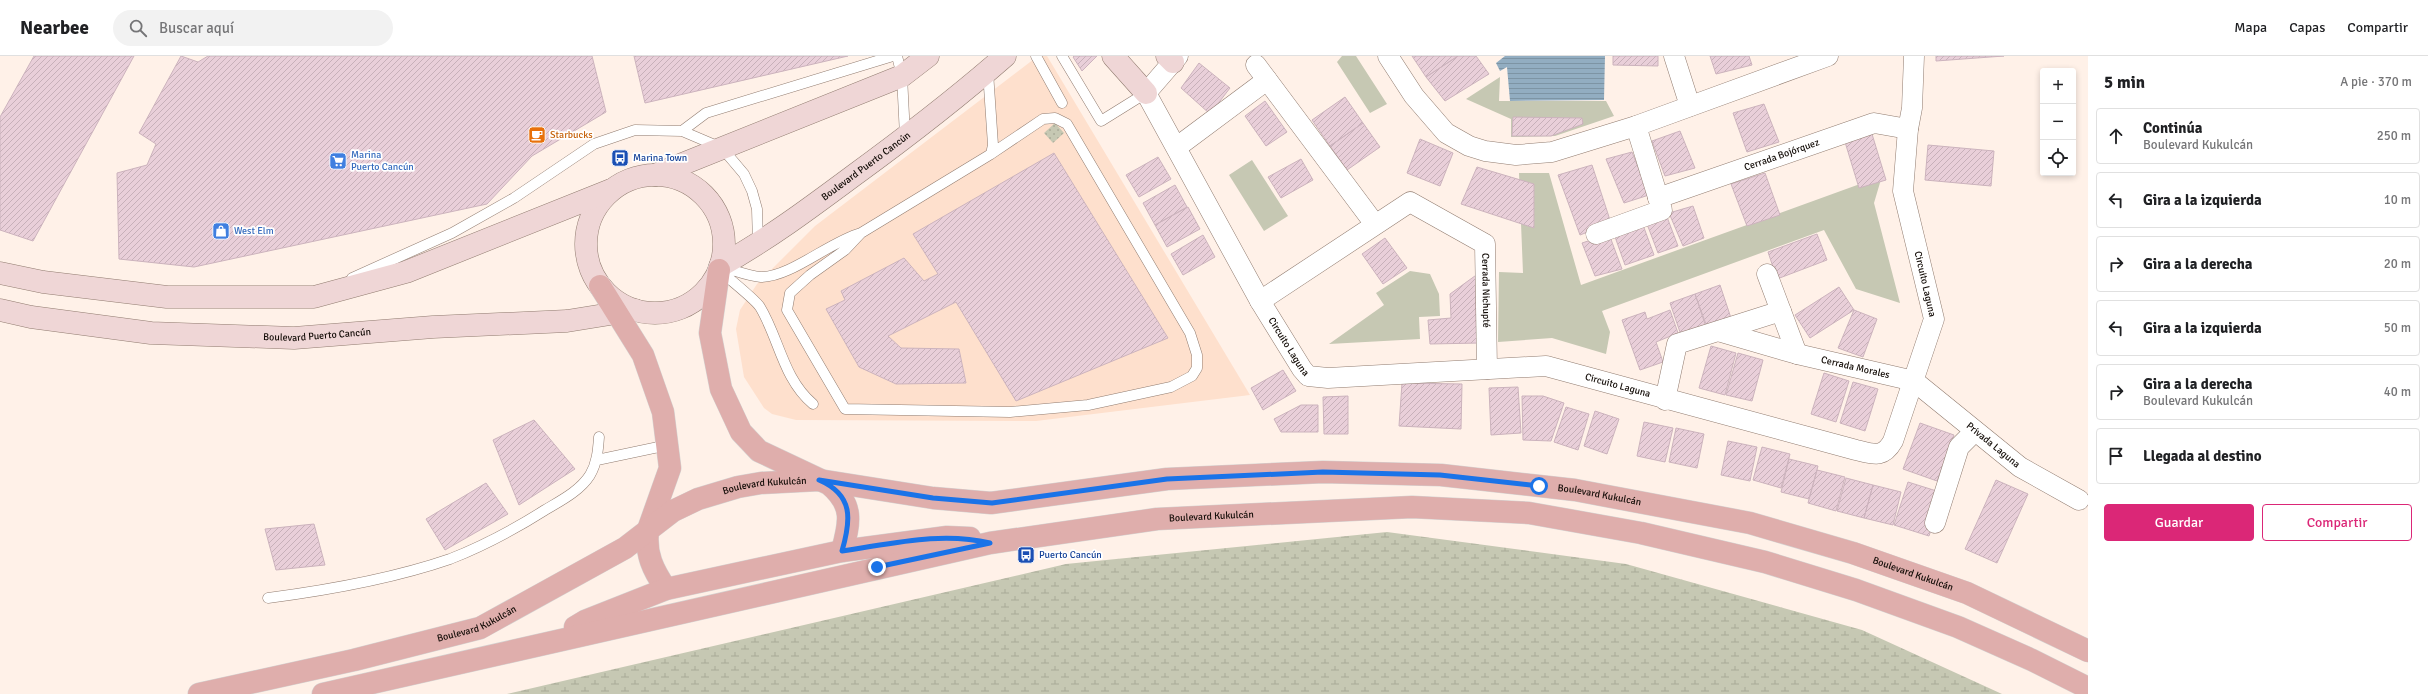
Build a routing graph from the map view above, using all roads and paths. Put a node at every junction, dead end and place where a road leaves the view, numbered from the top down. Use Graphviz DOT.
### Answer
graph roads {
  1 [pos="893,56"];
  2 [pos="928,56"];
  3 [pos="1005,56"];
  4 [pos="1036,56"];
  5 [pos="1062,56"];
  6 [pos="1113,56"];
  7 [pos="1388,56"];
  8 [pos="1674,56"];
  9 [pos="1828,56"];
  10 [pos="1914,56"];
  11 [pos="1173,58"];
  12 [pos="900,66"];
  13 [pos="1262,67"];
  14 [pos="988,71"];
  15 [pos="1146,93"];
  16 [pos="1062,103"];
  17 [pos="1690,106"];
  18 [pos="1636,126"];
  19 [pos="1908,129"];
  20 [pos="682,131"];
  21 [pos="905,138"];
  22 [pos="1177,147"];
  23 [pos="722,148"];
  24 [pos="991,154"];
  25 [pos="655,174"];
  26 [pos="611,190"];
  27 [pos="1658,198"];
  28 [pos="1374,223"];
  29 [pos="861,233"];
  30 [pos="1596,234"];
  31 [pos="758,245"];
  32 [pos="719,268"];
  33 [pos="0,273"];
  34 [pos="1767,274"];
  35 [pos="600,286"];
  36 [pos="314,297"];
  37 [pos="1260,301"];
  38 [pos="0,310"];
  39 [pos="625,311"];
  40 [pos="1781,311"];
  41 [pos="1721,332"];
  42 [pos="1797,354"];
  43 [pos="1488,369"];
  44 [pos="1914,381"];
  45 [pos="1666,400"];
  46 [pos="813,404"];
  47 [pos="1975,431"];
  48 [pos="599,437"];
  49 [pos="668,445"];
  50 [pos="597,460"];
  51 [pos="819,480"];
  52 [pos="2079,500"];
  53 [pos="1935,523"];
  54 [pos="648,530"];
  55 [pos="990,543"];
  56 [pos="842,551"];
  57 [pos="666,589"];
  58 [pos="268,598"];
  59 [pos="550,642"];
  60 [pos="2088,651"];
  61 [pos="2088,688"];
  62 [pos="199,694"];
  63 [pos="323,694"];
  1 -- 20 [label="lane"];
  2 -- 12 [label="street"];
  3 -- 14 [label="street, Boulevard Puerto Cancún"];
  4 -- 16 [label="lane"];
  5 -- 15 [label="lane"];
  6 -- 15 [label="street"];
  7 -- 18 [label="street"];
  8 -- 17 [label="street"];
  9 -- 17 [label="street"];
  10 -- 19 [label="street, Circuito Laguna"];
  11 -- 15 [label="street"];
  12 -- 21 [label="lane"];
  12 -- 23 [label="street"];
  13 -- 22 [label="street"];
  13 -- 28 [label="street"];
  14 -- 21 [label="street, Boulevard Puerto Cancún"];
  14 -- 24 [label="lane"];
  15 -- 22 [label="street, Circuito Laguna"];
  17 -- 18 [label="street"];
  18 -- 27 [label="street"];
  19 -- 27 [label="street, Cerrada Bojórquez"];
  19 -- 44 [label="street, Circuito Laguna"];
  20 -- 23 [label="lane"];
  20 -- 36 [label="lane"];
  21 -- 31 [label="street, Boulevard Puerto Cancún"];
  22 -- 37 [label="street, Circuito Laguna"];
  23 -- 25 [label="street"];
  23 -- 31 [label="lane"];
  24 -- 29 [label="lane"];
  24 -- 29 [label="lane"];
  25 -- 26 [label="street"];
  25 -- 32 [label="street"];
  26 -- 35 [label="street"];
  26 -- 36 [label="street"];
  27 -- 30 [label="street"];
  28 -- 37 [label="street, Cerrada Nichupté"];
  28 -- 43 [label="street, Cerrada Nichupté"];
  29 -- 32 [label="lane"];
  31 -- 32 [label="street, Boulevard Puerto Cancún"];
  32 -- 39 [label="street"];
  32 -- 46 [label="lane"];
  32 -- 51 [label="main road"];
  33 -- 36 [label="street"];
  34 -- 40 [label="street"];
  35 -- 39 [label="main road"];
  37 -- 43 [label="street, Circuito Laguna"];
  38 -- 39 [label="street, Boulevard Puerto Cancún"];
  39 -- 49 [label="main road"];
  40 -- 41 [label="street"];
  40 -- 42 [label="street"];
  41 -- 42 [label="street, Cerrada Morales"];
  41 -- 45 [label="street"];
  42 -- 44 [label="street, Cerrada Morales"];
  43 -- 45 [label="street, Circuito Laguna"];
  44 -- 45 [label="street, Circuito Laguna"];
  44 -- 47 [label="street, Privada Laguna"];
  47 -- 52 [label="street, Privada Laguna"];
  47 -- 53 [label="street"];
  48 -- 50 [label="lane"];
  49 -- 50 [label="lane"];
  49 -- 54 [label="main road"];
  50 -- 58 [label="lane"];
  51 -- 54 [label="main road, Boulevard Kukulcán"];
  51 -- 56 [label="main road"];
  51 -- 60 [label="main road, Boulevard Kukulcán"];
  54 -- 57 [label="main road"];
  54 -- 62 [label="main road, Boulevard Kukulcán"];
  55 -- 56 [label="main road"];
  55 -- 59 [label="main road, Boulevard Kukulcán"];
  55 -- 61 [label="main road, Boulevard Kukulcán"];
  56 -- 57 [label="main road"];
  57 -- 59 [label="main road"];
  59 -- 63 [label="main road, Boulevard Kukulcán"];
}
